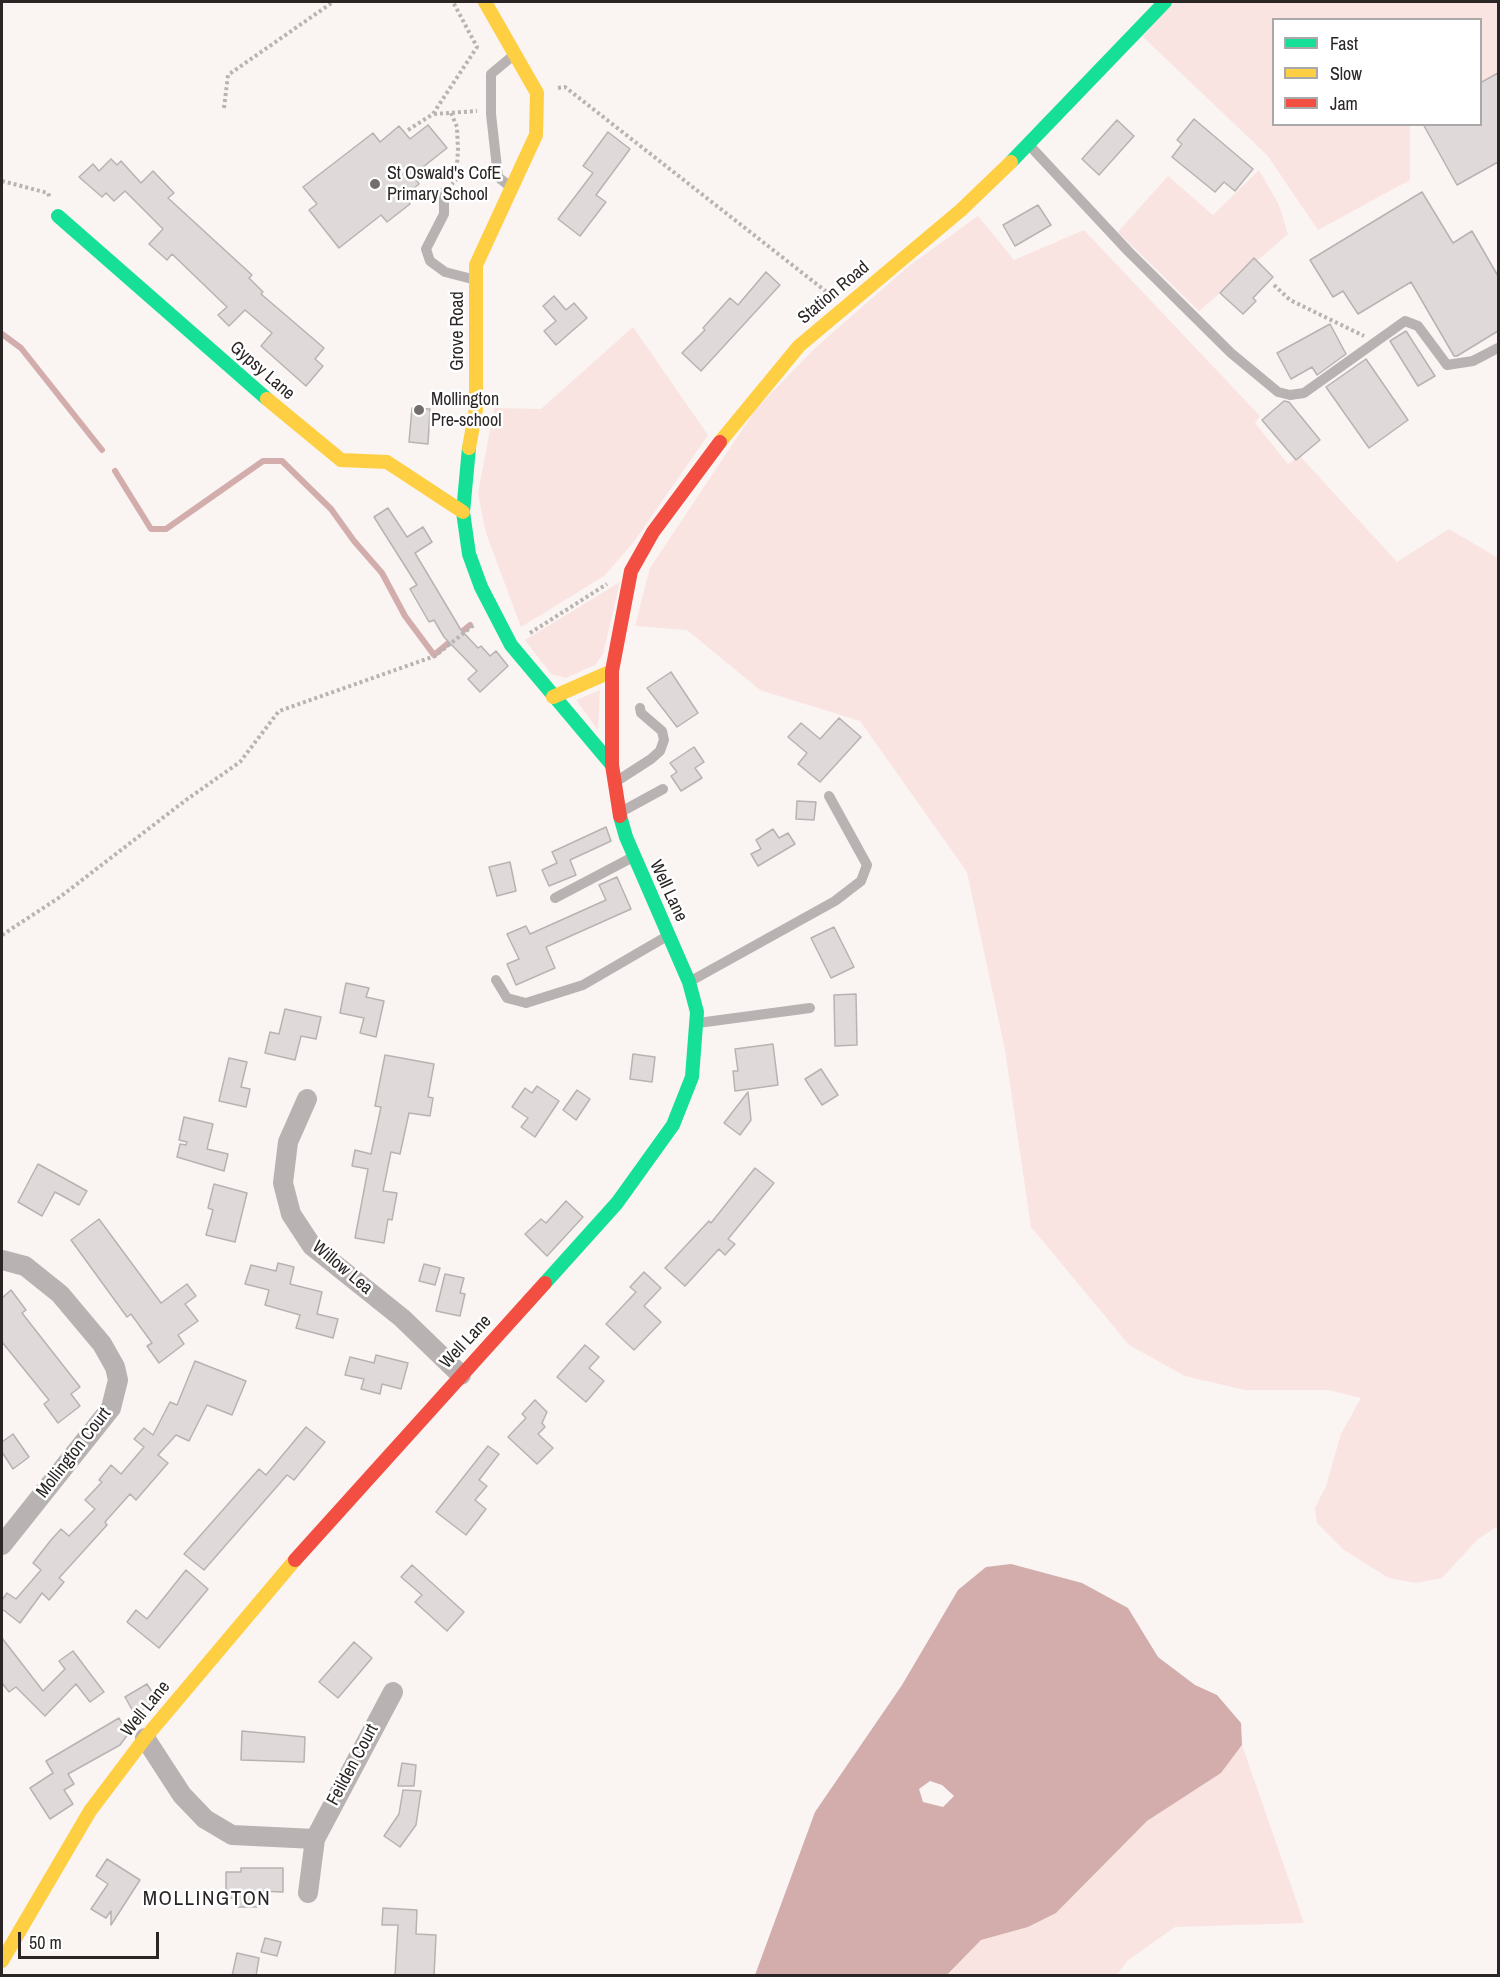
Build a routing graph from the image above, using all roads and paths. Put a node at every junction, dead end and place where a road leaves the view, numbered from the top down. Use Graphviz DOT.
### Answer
graph roads {
  1 [pos="333,2"];
  2 [pos="453,2"];
  3 [pos="485,2"];
  4 [pos="1165,2"];
  5 [pos="515,54"];
  6 [pos="537,93"];
  7 [pos="224,108"];
  8 [pos="491,110"];
  9 [pos="451,113"];
  10 [pos="433,114"];
  11 [pos="408,130"];
  12 [pos="1029,145"];
  13 [pos="2,182"];
  14 [pos="512,188"];
  15 [pos="444,192"];
  16 [pos="58,216"];
  17 [pos="476,280"];
  18 [pos="1274,285"];
  19 [pos="840,312"];
  20 [pos="1371,345"];
  21 [pos="1498,348"];
  22 [pos="463,512"];
  23 [pos="631,572"];
  24 [pos="493,612"];
  25 [pos="511,645"];
  26 [pos="612,670"];
  27 [pos="553,697"];
  28 [pos="640,708"];
  29 [pos="612,765"];
  30 [pos="614,782"];
  31 [pos="663,789"];
  32 [pos="829,796"];
  33 [pos="619,813"];
  34 [pos="633,857"];
  35 [pos="555,898"];
  36 [pos="2,935"];
  37 [pos="669,935"];
  38 [pos="496,980"];
  39 [pos="689,982"];
  40 [pos="810,1008"];
  41 [pos="698,1023"];
  42 [pos="307,1099"];
  43 [pos="2,1260"];
  44 [pos="461,1375"];
  45 [pos="2,1545"];
  46 [pos="393,1692"];
  47 [pos="145,1738"];
  48 [pos="315,1839"];
  49 [pos="308,1893"];
  50 [pos="2,1961"];
  1 -- 7 [label="path"];
  2 -- 10 [label="path"];
  3 -- 5 [label="street"];
  4 -- 12 [label="street, Station Road"];
  5 -- 6 [label="street"];
  5 -- 8 [label="lane"];
  6 -- 14 [label="street, Grove Road"];
  6 -- 19 [label="path"];
  8 -- 9 [label="path"];
  8 -- 14 [label="lane"];
  9 -- 10 [label="path"];
  9 -- 15 [label="path"];
  10 -- 11 [label="path"];
  12 -- 19 [label="street, Station Road"];
  12 -- 20 [label="lane"];
  13 -- 16 [label="path"];
  14 -- 17 [label="street, Grove Road"];
  15 -- 17 [label="lane"];
  16 -- 22 [label="street, Gypsy Lane"];
  17 -- 22 [label="street, Grove Road"];
  18 -- 20 [label="path"];
  19 -- 23 [label="street, Station Road"];
  20 -- 21 [label="lane"];
  22 -- 24 [label="street, Grove Road"];
  23 -- 25 [label="path"];
  23 -- 26 [label="street, Station Road"];
  24 -- 25 [label="street, Grove Road"];
  24 -- 36 [label="path"];
  25 -- 27 [label="street, Grove Road"];
  26 -- 27 [label="street"];
  26 -- 29 [label="street, Well Lane"];
  27 -- 29 [label="street, Grove Road"];
  28 -- 30 [label="lane"];
  29 -- 30 [label="street, Well Lane"];
  30 -- 33 [label="street, Well Lane"];
  31 -- 33 [label="lane"];
  32 -- 39 [label="lane"];
  33 -- 34 [label="street, Well Lane"];
  34 -- 35 [label="lane"];
  34 -- 37 [label="street, Well Lane"];
  37 -- 38 [label="lane"];
  37 -- 39 [label="street, Well Lane"];
  39 -- 41 [label="street, Well Lane"];
  40 -- 41 [label="lane"];
  41 -- 44 [label="street, Well Lane"];
  42 -- 44 [label="street, Willow Lea"];
  43 -- 45 [label="street, Mollington Court"];
  44 -- 47 [label="street, Well Lane"];
  46 -- 48 [label="street, Feilden Court"];
  47 -- 48 [label="street"];
  47 -- 50 [label="street, Well Lane"];
  48 -- 49 [label="street, Feilden Court"];
}
